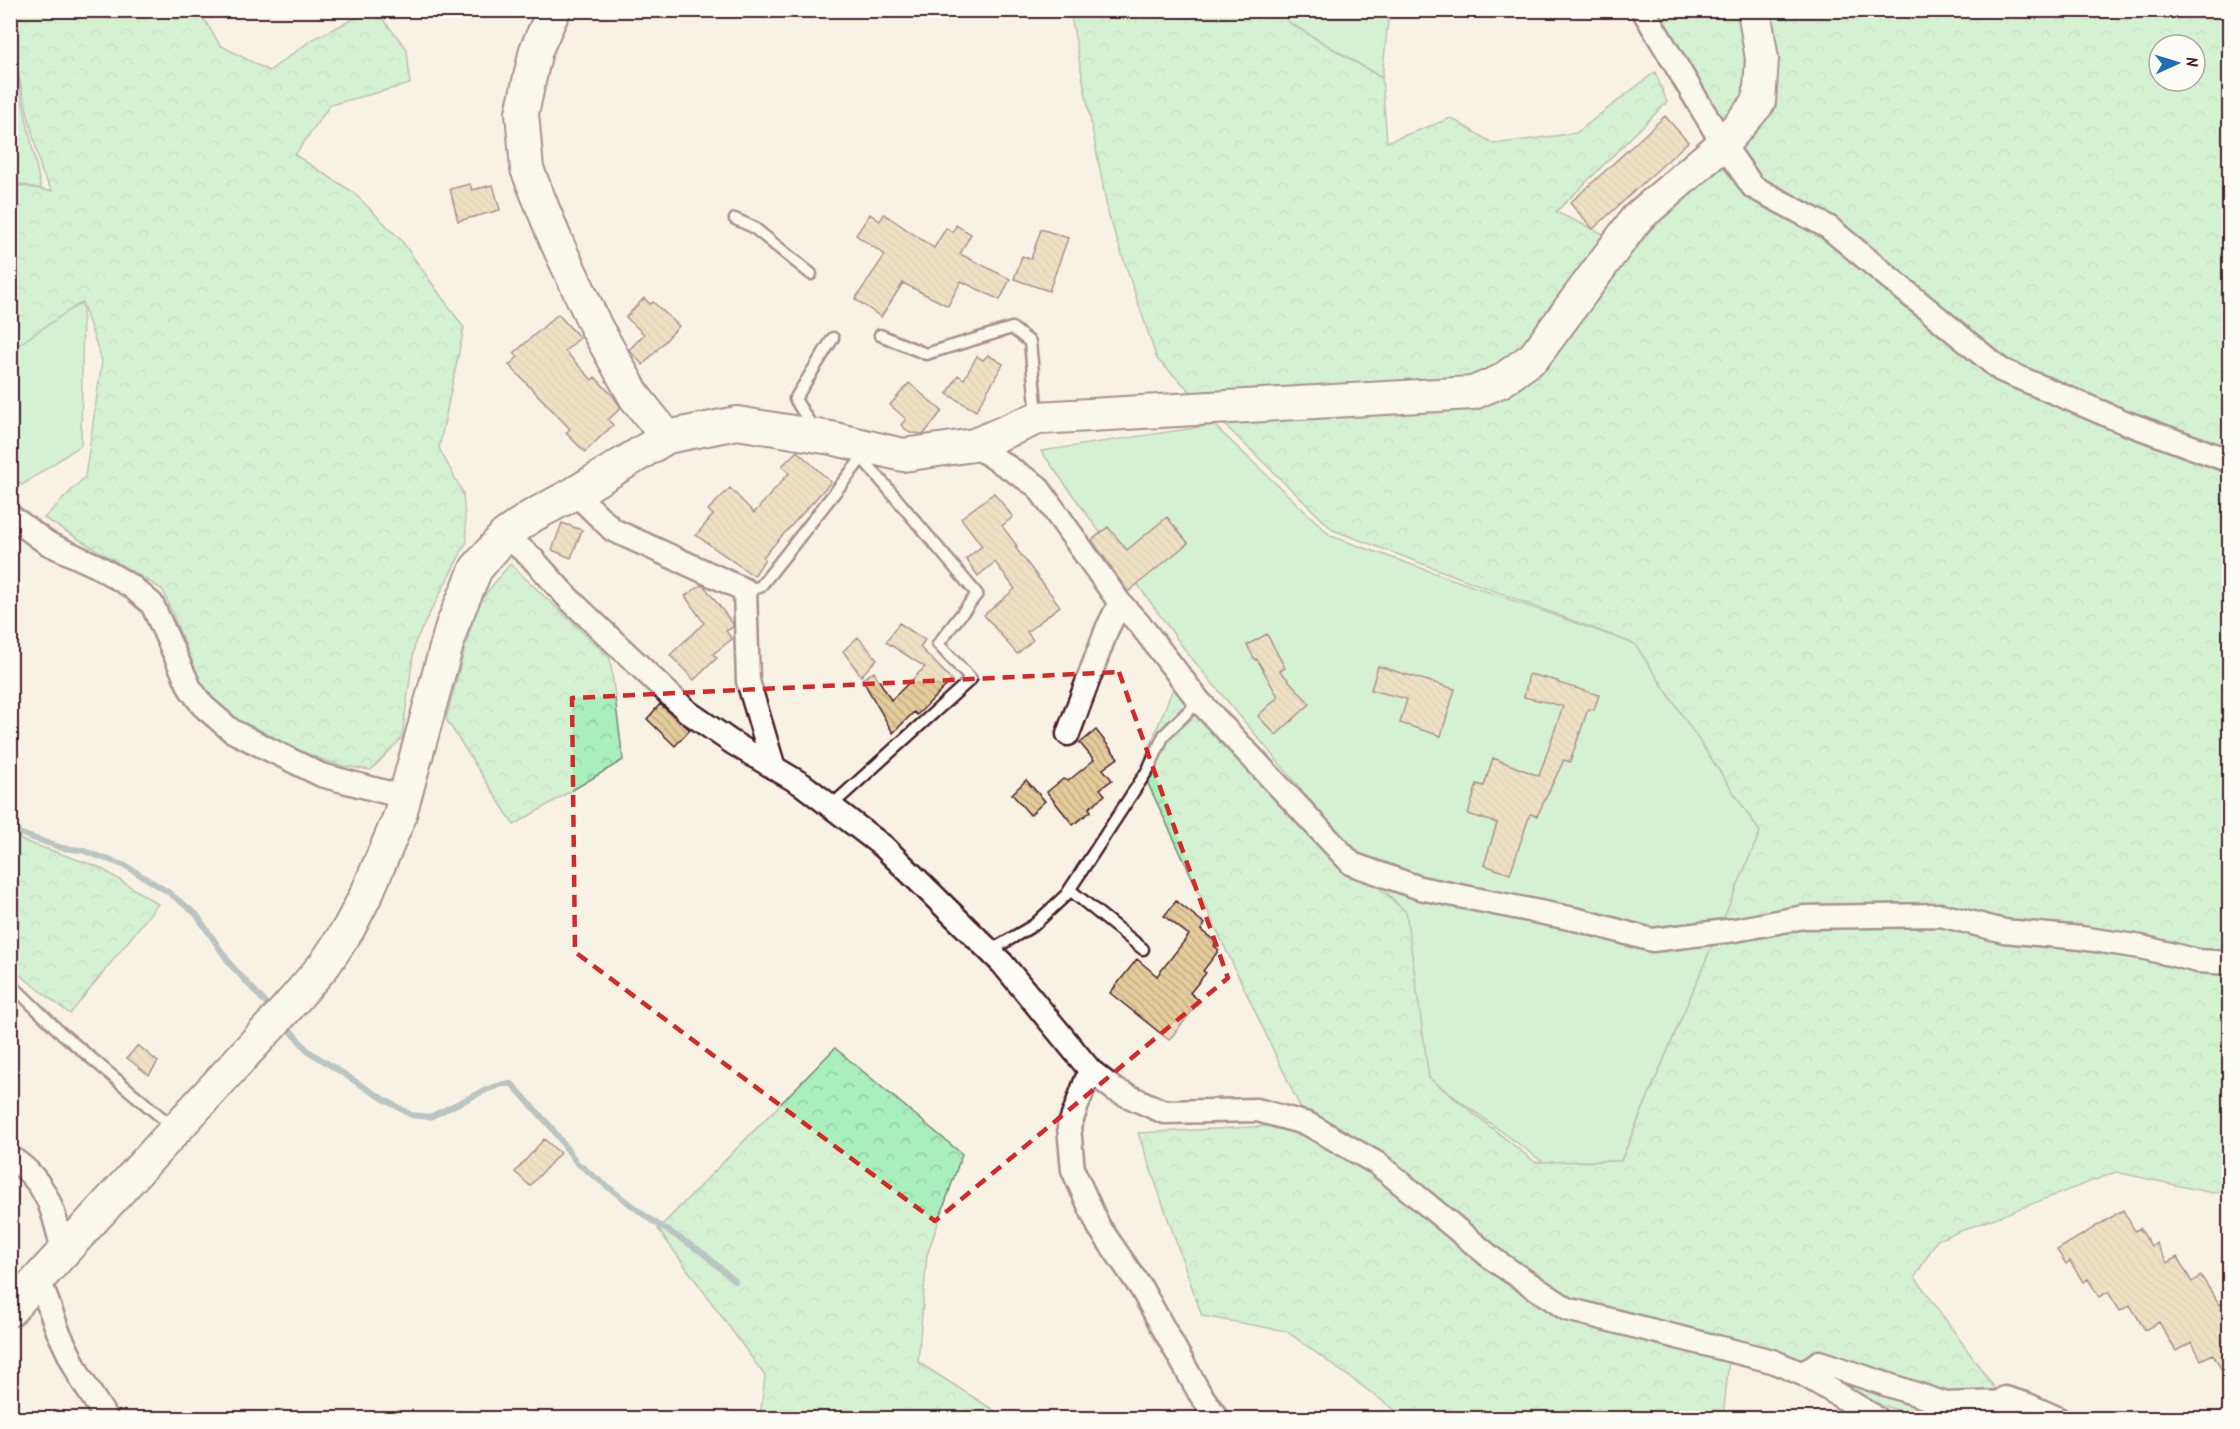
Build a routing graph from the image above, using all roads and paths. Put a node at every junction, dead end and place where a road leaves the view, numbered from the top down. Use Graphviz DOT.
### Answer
graph roads {
  1 [pos="554,10"];
  2 [pos="1643,10"];
  3 [pos="1754,10"];
  4 [pos="1723,144"];
  5 [pos="735,219"];
  6 [pos="811,274"];
  7 [pos="880,335"];
  8 [pos="833,338"];
  9 [pos="1038,418"];
  10 [pos="817,435"];
  11 [pos="667,437"];
  12 [pos="975,445"];
  13 [pos="856,450"];
  14 [pos="2229,460"];
  15 [pos="575,493"];
  16 [pos="10,516"];
  17 [pos="505,535"];
  18 [pos="745,590"];
  19 [pos="1120,603"];
  20 [pos="1199,701"];
  21 [pos="1068,734"];
  22 [pos="774,768"];
  23 [pos="404,797"];
  24 [pos="831,806"];
  25 [pos="1070,890"];
  26 [pos="1143,949"];
  27 [pos="989,952"];
  28 [pos="2229,963"];
  29 [pos="10,983"];
  30 [pos="1090,1070"];
  31 [pos="176,1130"];
  32 [pos="10,1156"];
  33 [pos="63,1252"];
  34 [pos="39,1279"];
  35 [pos="10,1310"];
  36 [pos="1803,1374"];
  37 [pos="106,1419"];
  38 [pos="1217,1419"];
  39 [pos="1877,1419"];
  40 [pos="2056,1419"];
  1 -- 11 [label="street"];
  2 -- 4 [label="street"];
  3 -- 4 [label="street"];
  4 -- 9 [label="street"];
  4 -- 14 [label="street"];
  5 -- 6 [label="lane"];
  7 -- 9 [label="lane"];
  8 -- 10 [label="lane"];
  9 -- 12 [label="street"];
  10 -- 11 [label="street"];
  10 -- 13 [label="street"];
  11 -- 15 [label="street"];
  12 -- 13 [label="street"];
  12 -- 19 [label="street"];
  13 -- 18 [label="lane"];
  13 -- 24 [label="lane"];
  15 -- 17 [label="street"];
  15 -- 18 [label="street"];
  16 -- 23 [label="street"];
  17 -- 22 [label="street"];
  17 -- 23 [label="street"];
  18 -- 22 [label="street"];
  19 -- 20 [label="street"];
  19 -- 21 [label="street"];
  20 -- 25 [label="lane"];
  20 -- 28 [label="street"];
  22 -- 24 [label="street"];
  23 -- 31 [label="street"];
  24 -- 27 [label="street"];
  25 -- 26 [label="lane"];
  25 -- 27 [label="lane"];
  27 -- 30 [label="street"];
  29 -- 31 [label="lane"];
  30 -- 36 [label="street"];
  30 -- 38 [label="street"];
  31 -- 33 [label="street"];
  32 -- 33 [label="street"];
  33 -- 34 [label="street"];
  34 -- 35 [label="street"];
  34 -- 37 [label="street"];
  36 -- 39 [label="street"];
  36 -- 40 [label="street"];
}
